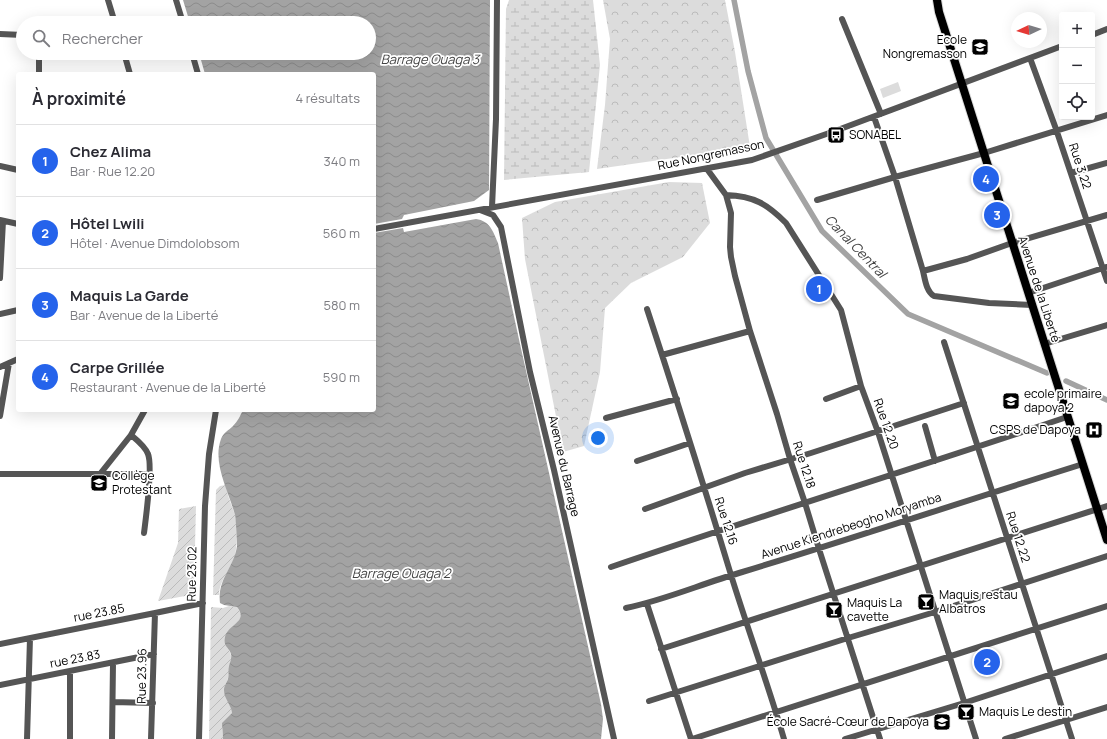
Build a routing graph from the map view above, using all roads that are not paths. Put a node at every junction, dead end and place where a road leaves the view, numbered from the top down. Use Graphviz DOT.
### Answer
graph roads {
  1 [pos="108,0"];
  2 [pos="176,0"];
  3 [pos="497,0"];
  4 [pos="936,0"];
  5 [pos="113,16"];
  6 [pos="181,16"];
  7 [pos="842,20"];
  8 [pos="1106,31"];
  9 [pos="1095,33"];
  10 [pos="0,34"];
  11 [pos="16,35"];
  12 [pos="1059,47"];
  13 [pos="1030,58"];
  14 [pos="39,60"];
  15 [pos="126,60"];
  16 [pos="194,60"];
  17 [pos="38,72"];
  18 [pos="129,72"];
  19 [pos="197,72"];
  20 [pos="962,84"];
  21 [pos="1107,115"];
  22 [pos="877,116"];
  23 [pos="1056,130"];
  24 [pos="984,153"];
  25 [pos="1107,162"];
  26 [pos="0,166"];
  27 [pos="707,169"];
  28 [pos="16,170"];
  29 [pos="1071,173"];
  30 [pos="895,176"];
  31 [pos="726,195"];
  32 [pos="817,200"];
  33 [pos="492,207"];
  34 [pos="478,210"];
  35 [pos="1107,215"];
  36 [pos="1,221"];
  37 [pos="1087,221"];
  38 [pos="16,224"];
  39 [pos="376,229"];
  40 [pos="1012,243"];
  41 [pos="1105,268"];
  42 [pos="0,271"];
  43 [pos="923,271"];
  44 [pos="0,278"];
  45 [pos="1107,281"];
  46 [pos="1028,293"];
  47 [pos="1032,305"];
  48 [pos="647,309"];
  49 [pos="16,310"];
  50 [pos="0,314"];
  51 [pos="1107,325"];
  52 [pos="750,330"];
  53 [pos="944,342"];
  54 [pos="1044,344"];
  55 [pos="662,356"];
  56 [pos="16,360"];
  57 [pos="9,363"];
  58 [pos="0,367"];
  59 [pos="861,386"];
  60 [pos="677,399"];
  61 [pos="826,399"];
  62 [pos="964,403"];
  63 [pos="144,412"];
  64 [pos="216,412"];
  65 [pos="0,416"];
  66 [pos="1067,417"];
  67 [pos="606,418"];
  68 [pos="925,426"];
  69 [pos="878,432"];
  70 [pos="132,435"];
  71 [pos="690,443"];
  72 [pos="978,447"];
  73 [pos="790,459"];
  74 [pos="637,461"];
  75 [pos="935,461"];
  76 [pos="1083,464"];
  77 [pos="0,474"];
  78 [pos="100,474"];
  79 [pos="149,474"];
  80 [pos="891,475"];
  81 [pos="704,487"];
  82 [pos="992,492"];
  83 [pos="805,503"];
  84 [pos="1107,506"];
  85 [pos="645,509"];
  86 [pos="1097,509"];
  87 [pos="907,520"];
  88 [pos="718,530"];
  89 [pos="144,533"];
  90 [pos="1007,538"];
  91 [pos="1107,540"];
  92 [pos="818,549"];
  93 [pos="1107,556"];
  94 [pos="611,566"];
  95 [pos="921,566"];
  96 [pos="732,575"];
  97 [pos="1022,583"];
  98 [pos="834,594"];
  99 [pos="203,602"];
  100 [pos="647,604"];
  101 [pos="1107,606"];
  102 [pos="626,608"];
  103 [pos="935,612"];
  104 [pos="155,613"];
  105 [pos="747,622"];
  106 [pos="1037,629"];
  107 [pos="30,638"];
  108 [pos="848,638"];
  109 [pos="0,644"];
  110 [pos="661,649"];
  111 [pos="154,654"];
  112 [pos="1107,656"];
  113 [pos="950,657"];
  114 [pos="113,663"];
  115 [pos="762,665"];
  116 [pos="70,671"];
  117 [pos="1051,675"];
  118 [pos="29,679"];
  119 [pos="863,684"];
  120 [pos="0,685"];
  121 [pos="677,693"];
  122 [pos="649,701"];
  123 [pos="113,702"];
  124 [pos="153,703"];
  125 [pos="964,703"];
  126 [pos="1107,707"];
  127 [pos="776,712"];
  128 [pos="1066,720"];
  129 [pos="877,729"];
  130 [pos="27,739"];
  131 [pos="70,739"];
  132 [pos="112,739"];
  133 [pos="152,739"];
  134 [pos="199,739"];
  135 [pos="614,739"];
  136 [pos="692,739"];
  137 [pos="784,739"];
  138 [pos="845,739"];
  139 [pos="880,739"];
  140 [pos="976,739"];
  141 [pos="1005,739"];
  142 [pos="1072,739"];
  1 -- 5 [label="street"];
  2 -- 6 [label="street"];
  3 -- 33 [label="street"];
  4 -- 20 [label="main road, Avenue de la Liberté"];
  7 -- 22 [label="street"];
  8 -- 9 [label="street"];
  10 -- 11 [label="street"];
  12 -- 13 [label="street, Rue Nongremasson"];
  13 -- 20 [label="street, Rue Nongremasson"];
  13 -- 23 [label="street, Rue 3.22"];
  14 -- 17 [label="street"];
  15 -- 18 [label="street"];
  16 -- 19 [label="street"];
  20 -- 22 [label="street, Rue Nongremasson"];
  20 -- 24 [label="main road, Avenue de la Liberté"];
  21 -- 23 [label="street"];
  22 -- 27 [label="street, Rue Nongremasson"];
  22 -- 30 [label="street"];
  23 -- 24 [label="street"];
  23 -- 29 [label="street, Rue 3.22"];
  24 -- 30 [label="street"];
  24 -- 40 [label="main road, Avenue de la Liberté"];
  25 -- 29 [label="street"];
  26 -- 28 [label="street"];
  27 -- 31 [label="street"];
  27 -- 33 [label="street, Rue Nongremasson"];
  29 -- 37 [label="street, Rue 3.22"];
  30 -- 32 [label="street"];
  30 -- 43 [label="street"];
  31 -- 52 [label="street, Rue 12.18"];
  31 -- 59 [label="street, Rue 12.20"];
  33 -- 34 [label="street, Rue Nongremasson"];
  34 -- 39 [label="street, Rue Nongremasson"];
  34 -- 135 [label="street, Avenue du Barrage"];
  35 -- 37 [label="street"];
  36 -- 38 [label="street"];
  36 -- 42 [label="street"];
  37 -- 40 [label="street"];
  37 -- 41 [label="street, Rue 3.22"];
  40 -- 43 [label="street"];
  40 -- 46 [label="main road, Avenue de la Liberté"];
  41 -- 45 [label="street, Rue 3.22"];
  41 -- 46 [label="street"];
  42 -- 44 [label="street"];
  43 -- 47 [label="street"];
  46 -- 47 [label="main road, Avenue de la Liberté"];
  47 -- 54 [label="main road, Avenue de la Liberté"];
  48 -- 55 [label="street, Rue 12.16"];
  49 -- 50 [label="street"];
  51 -- 54 [label="street"];
  52 -- 55 [label="street"];
  52 -- 73 [label="street, Rue 12.18"];
  53 -- 62 [label="street, Rue 12.22"];
  54 -- 66 [label="main road, Avenue de la Liberté"];
  55 -- 60 [label="street, Rue 12.16"];
  56 -- 57 [label="street"];
  57 -- 58 [label="street"];
  57 -- 65 [label="street"];
  59 -- 61 [label="street"];
  59 -- 69 [label="street, Rue 12.20"];
  60 -- 67 [label="street"];
  60 -- 71 [label="street, Rue 12.16"];
  62 -- 69 [label="street"];
  62 -- 72 [label="street, Rue 12.22"];
  63 -- 70 [label="street"];
  64 -- 99 [label="street, Rue 23.02"];
  66 -- 72 [label="street"];
  66 -- 76 [label="main road, Avenue de la Liberté"];
  68 -- 75 [label="street"];
  69 -- 73 [label="street"];
  69 -- 80 [label="street, Rue 12.20"];
  70 -- 78 [label="street"];
  70 -- 79 [label="street"];
  71 -- 74 [label="street"];
  71 -- 81 [label="street, Rue 12.16"];
  72 -- 75 [label="street"];
  72 -- 82 [label="street, Rue 12.22"];
  73 -- 81 [label="street"];
  73 -- 83 [label="street, Rue 12.18"];
  75 -- 80 [label="street"];
  76 -- 82 [label="street, Avenue Kiendrebeogho Moryamba"];
  76 -- 86 [label="main road, Avenue de la Liberté"];
  77 -- 78 [label="street"];
  78 -- 79 [label="street"];
  79 -- 89 [label="street"];
  80 -- 83 [label="street"];
  80 -- 87 [label="street, Rue 12.20"];
  81 -- 85 [label="street"];
  81 -- 88 [label="street, Rue 12.16"];
  82 -- 87 [label="street, Avenue Kiendrebeogho Moryamba"];
  82 -- 90 [label="street, Rue 12.22"];
  83 -- 88 [label="street"];
  83 -- 92 [label="street, Rue 12.18"];
  84 -- 86 [label="street"];
  86 -- 90 [label="street"];
  86 -- 91 [label="main road, Avenue de la Liberté"];
  87 -- 92 [label="street, Avenue Kiendrebeogho Moryamba"];
  87 -- 95 [label="street, Rue 12.20"];
  88 -- 94 [label="street"];
  88 -- 96 [label="street, Rue 12.16"];
  90 -- 95 [label="street"];
  90 -- 97 [label="street, Rue 12.22"];
  92 -- 96 [label="street, Avenue Kiendrebeogho Moryamba"];
  92 -- 98 [label="street, Rue 12.18"];
  93 -- 97 [label="street"];
  95 -- 98 [label="street"];
  95 -- 103 [label="street, Rue 12.20"];
  96 -- 100 [label="street, Avenue Kiendrebeogho Moryamba"];
  96 -- 105 [label="street, Rue 12.16"];
  97 -- 103 [label="street"];
  97 -- 106 [label="street, Rue 12.22"];
  98 -- 105 [label="street"];
  98 -- 108 [label="street, Rue 12.18"];
  99 -- 104 [label="street, rue 23.85"];
  99 -- 134 [label="street, Rue 23.02"];
  100 -- 102 [label="street, Avenue Kiendrebeogho Moryamba"];
  100 -- 110 [label="street"];
  101 -- 106 [label="street"];
  103 -- 108 [label="street"];
  103 -- 113 [label="street, Rue 12.20"];
  104 -- 107 [label="street, rue 23.85"];
  104 -- 111 [label="street, Rue 23.96"];
  105 -- 110 [label="street"];
  105 -- 115 [label="street, Rue 12.16"];
  106 -- 113 [label="street"];
  106 -- 117 [label="street, Rue 12.22"];
  107 -- 109 [label="street, rue 23.85"];
  107 -- 118 [label="street"];
  108 -- 115 [label="street"];
  108 -- 119 [label="street, Rue 12.18"];
  110 -- 121 [label="street"];
  111 -- 114 [label="street, rue 23.83"];
  111 -- 124 [label="street, Rue 23.96"];
  112 -- 117 [label="street"];
  113 -- 119 [label="street"];
  113 -- 125 [label="street, Rue 12.20"];
  114 -- 116 [label="street, rue 23.83"];
  114 -- 123 [label="street"];
  115 -- 121 [label="street"];
  115 -- 127 [label="street, Rue 12.16"];
  116 -- 118 [label="street, rue 23.83"];
  116 -- 131 [label="street"];
  117 -- 125 [label="street"];
  117 -- 128 [label="street, Rue 12.22"];
  118 -- 120 [label="street, rue 23.83"];
  118 -- 130 [label="street"];
  119 -- 127 [label="street"];
  119 -- 129 [label="street, Rue 12.18"];
  121 -- 122 [label="street"];
  121 -- 136 [label="street"];
  123 -- 124 [label="street"];
  123 -- 132 [label="street"];
  124 -- 133 [label="street, Rue 23.96"];
  125 -- 129 [label="street"];
  125 -- 140 [label="street, Rue 12.20"];
  126 -- 128 [label="street"];
  127 -- 136 [label="street"];
  127 -- 137 [label="street, Rue 12.16"];
  128 -- 141 [label="street"];
  128 -- 142 [label="street, Rue 12.22"];
  129 -- 138 [label="street"];
  129 -- 139 [label="street, Rue 12.18"];
}
